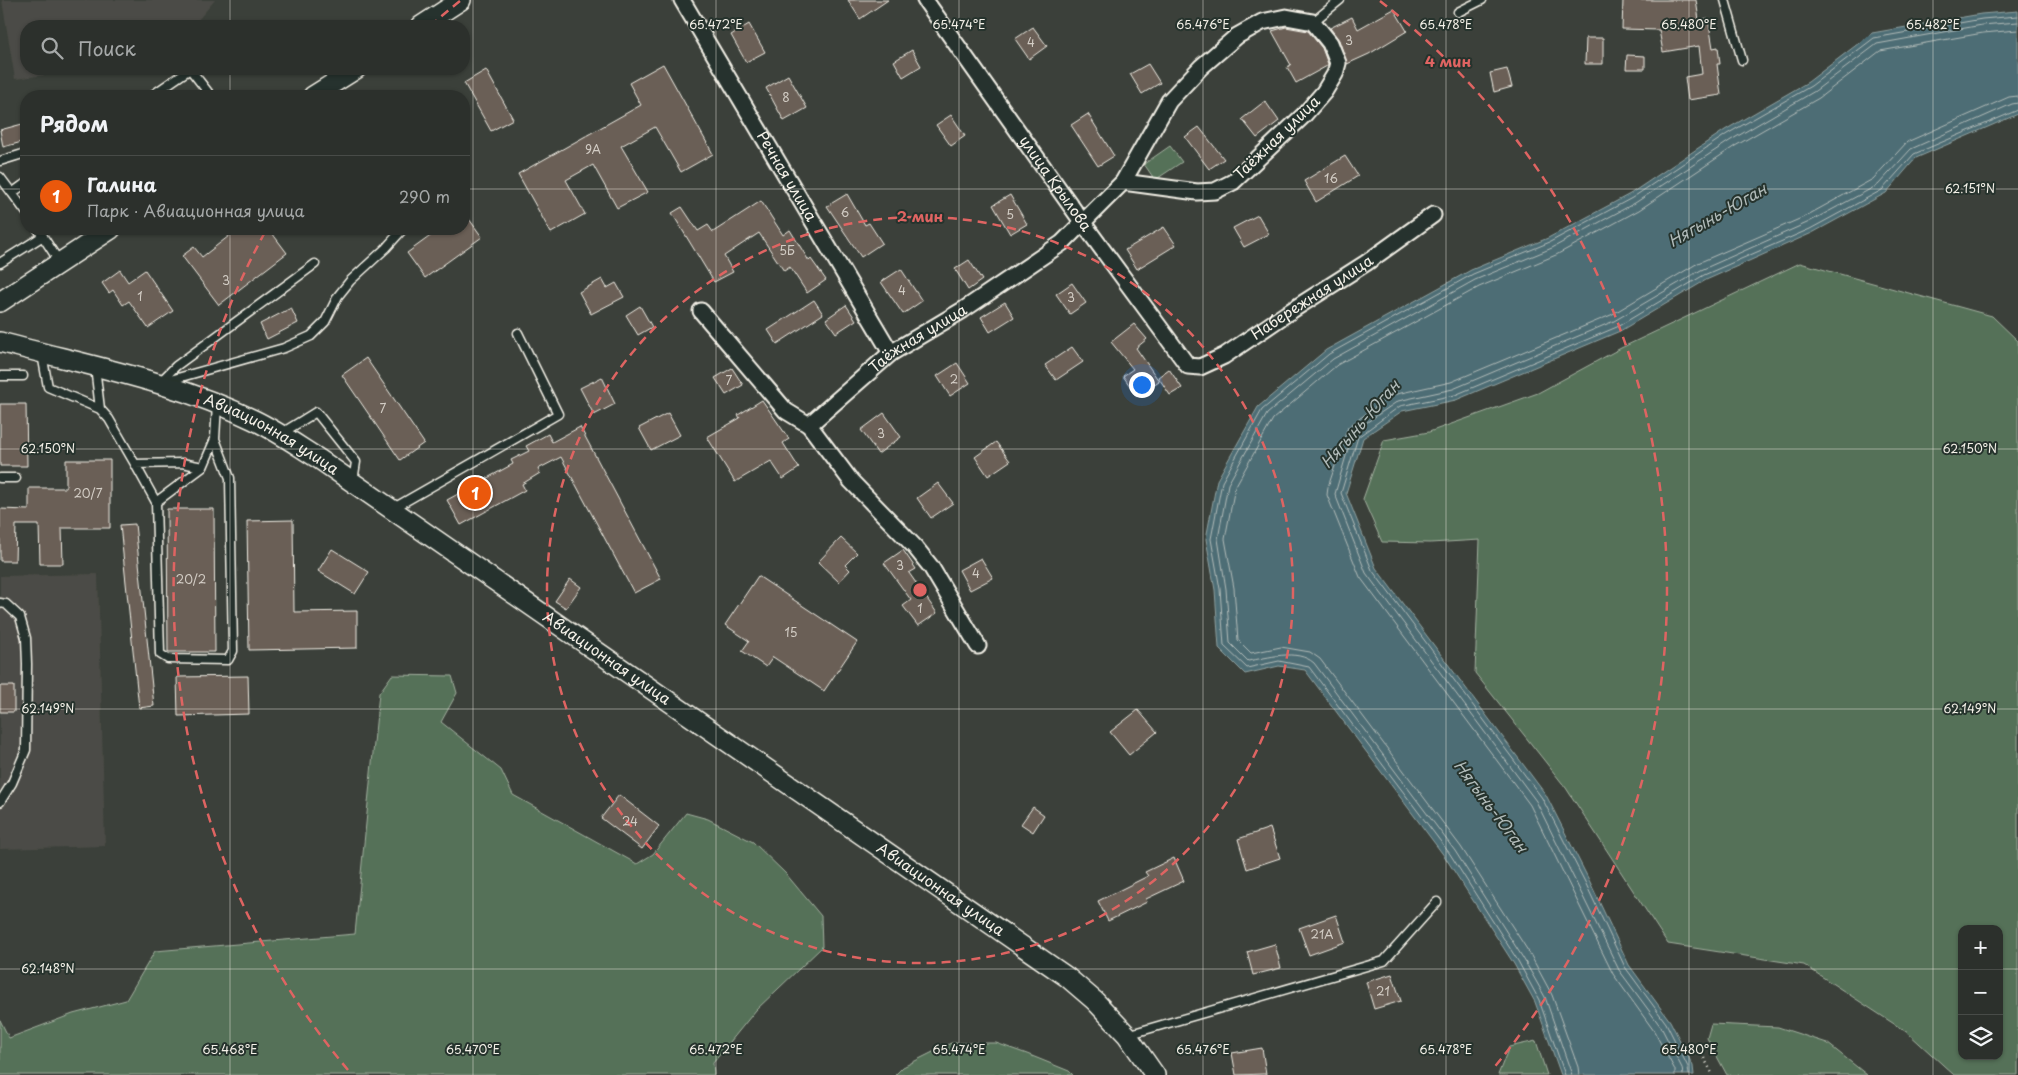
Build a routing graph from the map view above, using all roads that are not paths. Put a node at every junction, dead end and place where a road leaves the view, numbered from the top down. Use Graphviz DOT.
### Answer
graph roads {
  1 [pos="461,0"];
  2 [pos="682,0"];
  3 [pos="925,0"];
  4 [pos="1340,0"];
  5 [pos="1482,0"];
  6 [pos="1725,0"];
  7 [pos="1458,12"];
  8 [pos="430,20"];
  9 [pos="1313,22"];
  10 [pos="1742,60"];
  11 [pos="182,75"];
  12 [pos="195,75"];
  13 [pos="346,75"];
  14 [pos="160,90"];
  15 [pos="206,90"];
  16 [pos="323,90"];
  17 [pos="20,155"];
  18 [pos="0,161"];
  19 [pos="0,177"];
  20 [pos="1123,182"];
  21 [pos="20,187"];
  22 [pos="12,193"];
  23 [pos="20,204"];
  24 [pos="1433,215"];
  25 [pos="1083,223"];
  26 [pos="36,235"];
  27 [pos="42,235"];
  28 [pos="102,235"];
  29 [pos="398,235"];
  30 [pos="0,263"];
  31 [pos="60,263"];
  32 [pos="315,264"];
  33 [pos="0,302"];
  34 [pos="701,311"];
  35 [pos="518,333"];
  36 [pos="0,342"];
  37 [pos="41,353"];
  38 [pos="891,353"];
  39 [pos="94,365"];
  40 [pos="1188,366"];
  41 [pos="0,376"];
  42 [pos="23,376"];
  43 [pos="158,384"];
  44 [pos="217,404"];
  45 [pos="100,409"];
  46 [pos="809,425"];
  47 [pos="280,434"];
  48 [pos="215,439"];
  49 [pos="135,464"];
  50 [pos="203,467"];
  51 [pos="0,478"];
  52 [pos="16,478"];
  53 [pos="352,482"];
  54 [pos="156,502"];
  55 [pos="392,509"];
  56 [pos="0,603"];
  57 [pos="978,646"];
  58 [pos="0,802"];
  59 [pos="1437,902"];
  60 [pos="1127,1035"];
  61 [pos="1155,1075"];
  1 -- 8 [label="street"];
  2 -- 38 [label="street, Речная улица"];
  3 -- 25 [label="street, улица Крылова"];
  4 -- 9 [label="lane"];
  5 -- 7 [label="lane"];
  6 -- 10 [label="lane"];
  9 -- 20 [label="street, Таёжная улица"];
  9 -- 20 [label="street, Таёжная улица"];
  11 -- 14 [label="lane"];
  12 -- 15 [label="lane"];
  13 -- 16 [label="street"];
  17 -- 18 [label="lane"];
  19 -- 22 [label="lane"];
  20 -- 25 [label="street, Таёжная улица"];
  21 -- 22 [label="lane"];
  22 -- 23 [label="lane"];
  24 -- 40 [label="street, Набережная улица"];
  25 -- 38 [label="street, Таёжная улица"];
  25 -- 40 [label="street, улица Крылова"];
  26 -- 30 [label="lane"];
  27 -- 31 [label="lane"];
  28 -- 31 [label="street"];
  29 -- 43 [label="lane"];
  31 -- 33 [label="street"];
  32 -- 43 [label="lane"];
  34 -- 46 [label="street"];
  35 -- 55 [label="lane"];
  36 -- 37 [label="street, Авиационная улица"];
  37 -- 39 [label="street, Авиационная улица"];
  37 -- 45 [label="lane"];
  38 -- 46 [label="street, Таёжная улица"];
  39 -- 43 [label="street, Авиационная улица"];
  39 -- 45 [label="lane"];
  41 -- 42 [label="lane"];
  43 -- 44 [label="street, Авиационная улица"];
  44 -- 47 [label="street, Авиационная улица"];
  44 -- 48 [label="lane"];
  45 -- 49 [label="lane"];
  46 -- 57 [label="street"];
  47 -- 53 [label="street, Авиационная улица"];
  47 -- 53 [label="lane"];
  48 -- 50 [label="lane"];
  48 -- 54 [label="lane"];
  49 -- 50 [label="lane"];
  49 -- 54 [label="lane"];
  50 -- 54 [label="lane"];
  51 -- 52 [label="lane"];
  53 -- 55 [label="street, Авиационная улица"];
  55 -- 60 [label="street, Авиационная улица"];
  56 -- 58 [label="lane"];
  59 -- 60 [label="lane"];
  60 -- 61 [label="street, Авиационная улица"];
}
